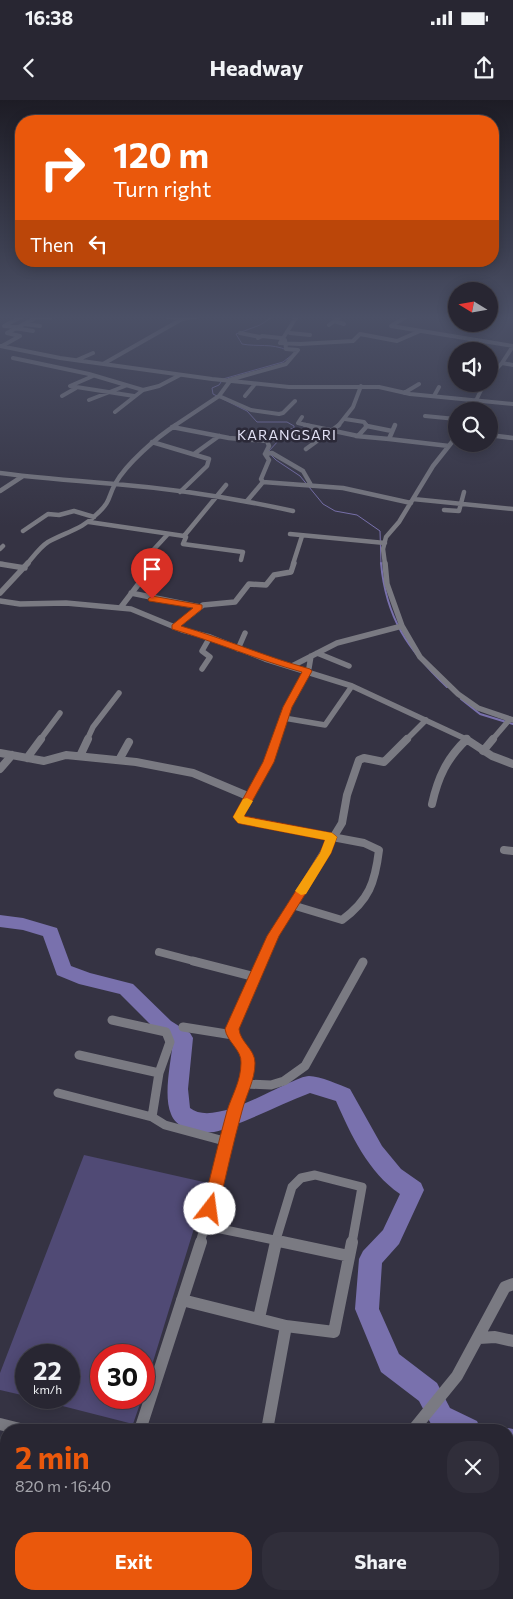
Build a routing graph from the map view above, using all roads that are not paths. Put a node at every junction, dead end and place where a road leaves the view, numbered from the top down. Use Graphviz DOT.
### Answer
graph roads {
  1 [pos="70,386"];
  2 [pos="125,386"];
  3 [pos="157,386"];
  4 [pos="223,386"];
  5 [pos="253,386"];
  6 [pos="282,386"];
  7 [pos="361,386"];
  8 [pos="416,386"];
  9 [pos="439,387"];
  10 [pos="76,388"];
  11 [pos="143,390"];
  12 [pos="480,392"];
  13 [pos="108,393"];
  14 [pos="404,393"];
  15 [pos="62,396"];
  16 [pos="134,396"];
  17 [pos="245,396"];
  18 [pos="434,396"];
  19 [pos="218,397"];
  20 [pos="89,400"];
  21 [pos="476,400"];
  22 [pos="295,401"];
  23 [pos="513,404"];
  24 [pos="116,412"];
  25 [pos="425,416"];
  26 [pos="302,417"];
  27 [pos="448,418"];
  28 [pos="345,420"];
  29 [pos="367,426"];
  30 [pos="394,426"];
  31 [pos="172,427"];
  32 [pos="315,427"];
  33 [pos="392,431"];
  34 [pos="333,432"];
  35 [pos="220,436"];
  36 [pos="356,436"];
  37 [pos="498,436"];
  38 [pos="389,439"];
  39 [pos="513,439"];
  40 [pos="152,442"];
  41 [pos="270,445"];
  42 [pos="448,446"];
  43 [pos="448,447"];
  44 [pos="306,449"];
  45 [pos="268,453"];
  46 [pos="194,454"];
  47 [pos="0,472"];
  48 [pos="23,476"];
  49 [pos="263,482"];
  50 [pos="115,484"];
  51 [pos="226,485"];
  52 [pos="309,485"];
  53 [pos="338,488"];
  54 [pos="0,492"];
  55 [pos="180,492"];
  56 [pos="464,492"];
  57 [pos="333,496"];
  58 [pos="218,497"];
  59 [pos="247,501"];
  60 [pos="412,501"];
  61 [pos="460,505"];
  62 [pos="513,509"];
  63 [pos="444,510"];
  64 [pos="293,511"];
  65 [pos="94,517"];
  66 [pos="89,522"];
  67 [pos="23,530"];
  68 [pos="168,534"];
  69 [pos="290,534"];
  70 [pos="184,536"];
  71 [pos="302,536"];
  72 [pos="381,542"];
  73 [pos="144,560"];
  74 [pos="240,560"];
  75 [pos="0,564"];
  76 [pos="25,568"];
  77 [pos="146,573"];
  78 [pos="0,593"];
  79 [pos="131,593"];
  80 [pos="0,602"];
  81 [pos="121,607"];
  82 [pos="200,607"];
  83 [pos="175,627"];
  84 [pos="397,627"];
  85 [pos="245,633"];
  86 [pos="210,637"];
  87 [pos="238,649"];
  88 [pos="314,655"];
  89 [pos="292,666"];
  90 [pos="349,666"];
  91 [pos="202,669"];
  92 [pos="307,671"];
  93 [pos="352,686"];
  94 [pos="118,693"];
  95 [pos="60,713"];
  96 [pos="284,718"];
  97 [pos="426,720"];
  98 [pos="509,721"];
  99 [pos="467,739"];
  100 [pos="129,742"];
  101 [pos="483,751"];
  102 [pos="0,752"];
  103 [pos="12,755"];
  104 [pos="80,756"];
  105 [pos="27,758"];
  106 [pos="119,760"];
  107 [pos="513,764"];
  108 [pos="0,769"];
  109 [pos="250,797"];
  110 [pos="432,804"];
  111 [pos="332,837"];
  112 [pos="504,850"];
  113 [pos="513,851"];
  114 [pos="292,905"];
  115 [pos="159,952"];
  116 [pos="363,962"];
  117 [pos="255,977"];
  118 [pos="112,1020"];
  119 [pos="183,1027"];
  120 [pos="233,1035"];
  121 [pos="79,1054"];
  122 [pos="159,1073"];
  123 [pos="245,1084"];
  124 [pos="58,1093"];
  125 [pos="152,1117"];
  126 [pos="229,1137"];
  127 [pos="206,1226"];
  128 [pos="276,1241"];
  129 [pos="349,1256"];
  130 [pos="513,1284"];
  131 [pos="182,1300"];
  132 [pos="259,1318"];
  133 [pos="286,1326"];
  134 [pos="479,1338"];
  135 [pos="513,1341"];
  136 [pos="142,1424"];
  137 [pos="268,1424"];
  138 [pos="417,1424"];
  1 -- 10 [label="street"];
  2 -- 11 [label="street"];
  2 -- 13 [label="street"];
  3 -- 11 [label="street"];
  4 -- 19 [label="street"];
  5 -- 17 [label="street"];
  6 -- 7 [label="street"];
  7 -- 14 [label="street"];
  7 -- 28 [label="street"];
  8 -- 14 [label="street"];
  9 -- 18 [label="street"];
  10 -- 13 [label="street"];
  10 -- 15 [label="street"];
  11 -- 16 [label="street"];
  12 -- 21 [label="street"];
  13 -- 16 [label="street"];
  13 -- 20 [label="street"];
  14 -- 18 [label="street"];
  16 -- 24 [label="street"];
  18 -- 21 [label="street"];
  19 -- 22 [label="street"];
  19 -- 31 [label="street"];
  21 -- 23 [label="street"];
  25 -- 27 [label="street"];
  26 -- 32 [label="street"];
  28 -- 29 [label="street"];
  28 -- 34 [label="street"];
  29 -- 33 [label="street"];
  29 -- 36 [label="street"];
  30 -- 33 [label="street"];
  31 -- 35 [label="street"];
  31 -- 40 [label="street"];
  32 -- 34 [label="street"];
  32 -- 41 [label="street"];
  33 -- 38 [label="street"];
  34 -- 36 [label="street"];
  34 -- 44 [label="street"];
  35 -- 41 [label="street"];
  35 -- 46 [label="street"];
  36 -- 38 [label="street"];
  37 -- 39 [label="street"];
  38 -- 42 [label="street"];
  40 -- 46 [label="street"];
  40 -- 50 [label="street"];
  41 -- 45 [label="street"];
  43 -- 60 [label="street"];
  45 -- 49 [label="street"];
  45 -- 52 [label="street"];
  46 -- 55 [label="street"];
  47 -- 48 [label="street"];
  48 -- 50 [label="street"];
  48 -- 54 [label="street"];
  49 -- 52 [label="street"];
  49 -- 59 [label="street"];
  50 -- 55 [label="street"];
  50 -- 65 [label="street"];
  51 -- 58 [label="street"];
  52 -- 53 [label="street"];
  53 -- 57 [label="street"];
  53 -- 60 [label="street"];
  55 -- 58 [label="street"];
  56 -- 61 [label="street"];
  58 -- 59 [label="street"];
  58 -- 70 [label="street"];
  59 -- 64 [label="street"];
  60 -- 61 [label="street"];
  60 -- 72 [label="street"];
  61 -- 62 [label="street"];
  61 -- 63 [label="street"];
  65 -- 66 [label="street"];
  65 -- 67 [label="street"];
  66 -- 68 [label="street"];
  66 -- 76 [label="street"];
  68 -- 70 [label="street"];
  68 -- 73 [label="street"];
  69 -- 71 [label="street"];
  70 -- 74 [label="street"];
  71 -- 72 [label="street"];
  71 -- 82 [label="street"];
  72 -- 84 [label="street"];
  75 -- 76 [label="street"];
  76 -- 78 [label="street"];
  77 -- 79 [label="street"];
  79 -- 81 [label="street"];
  79 -- 82 [label="street"];
  80 -- 81 [label="street"];
  81 -- 83 [label="street"];
  82 -- 83 [label="street"];
  83 -- 86 [label="street"];
  84 -- 88 [label="street"];
  84 -- 98 [label="street"];
  85 -- 87 [label="street"];
  86 -- 87 [label="street"];
  86 -- 91 [label="street"];
  87 -- 89 [label="street"];
  88 -- 89 [label="street"];
  88 -- 90 [label="street"];
  88 -- 92 [label="street"];
  89 -- 92 [label="street"];
  92 -- 93 [label="street"];
  92 -- 96 [label="street"];
  93 -- 96 [label="street"];
  93 -- 97 [label="street"];
  94 -- 104 [label="street"];
  95 -- 105 [label="street"];
  96 -- 109 [label="street"];
  97 -- 99 [label="street"];
  97 -- 111 [label="street"];
  98 -- 101 [label="street"];
  99 -- 101 [label="street"];
  99 -- 110 [label="street"];
  100 -- 106 [label="street"];
  101 -- 107 [label="street"];
  102 -- 103 [label="street"];
  103 -- 105 [label="street"];
  103 -- 108 [label="street"];
  104 -- 105 [label="street"];
  104 -- 106 [label="street"];
  106 -- 109 [label="street"];
  109 -- 111 [label="street"];
  111 -- 114 [label="street"];
  111 -- 114 [label="street"];
  112 -- 113 [label="street"];
  114 -- 117 [label="street"];
  115 -- 117 [label="street"];
  116 -- 123 [label="street"];
  117 -- 120 [label="street"];
  118 -- 122 [label="street"];
  119 -- 120 [label="street"];
  120 -- 123 [label="street"];
  121 -- 122 [label="street"];
  122 -- 125 [label="street"];
  123 -- 126 [label="street"];
  124 -- 125 [label="street"];
  125 -- 126 [label="street"];
  126 -- 127 [label="street"];
  127 -- 128 [label="street"];
  127 -- 131 [label="street"];
  128 -- 129 [label="street"];
  128 -- 129 [label="street"];
  128 -- 132 [label="street"];
  129 -- 133 [label="street"];
  130 -- 134 [label="street"];
  131 -- 132 [label="street"];
  131 -- 136 [label="street"];
  132 -- 133 [label="street"];
  133 -- 137 [label="street"];
  134 -- 135 [label="street"];
  134 -- 138 [label="street"];
}
